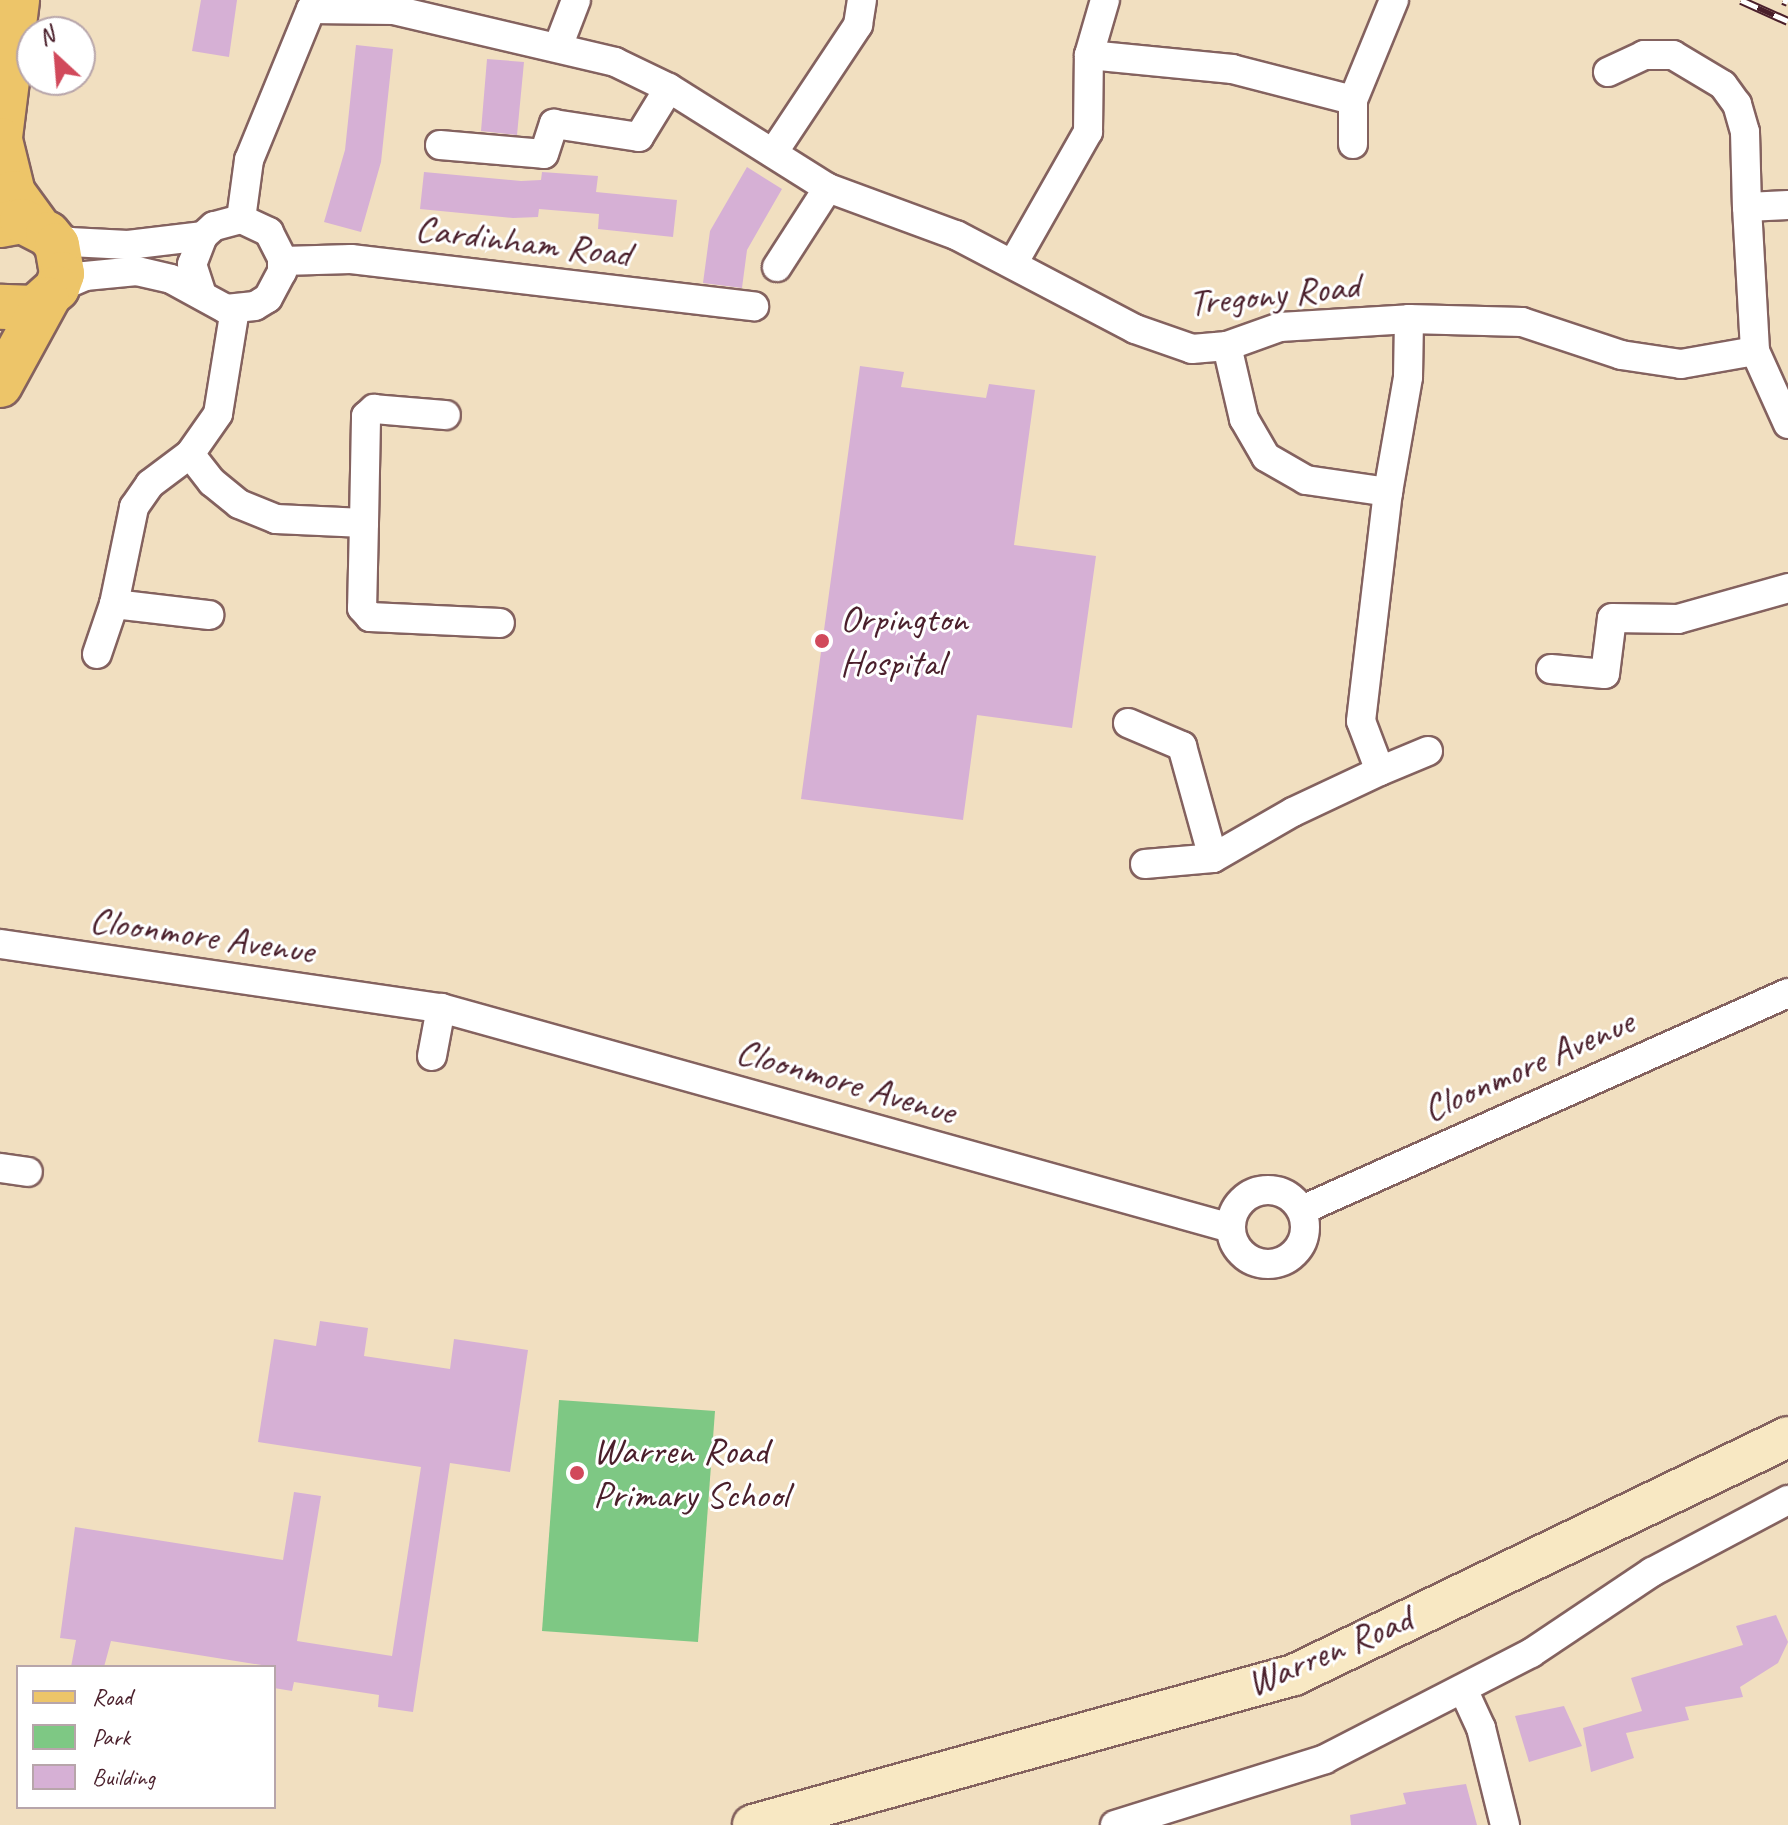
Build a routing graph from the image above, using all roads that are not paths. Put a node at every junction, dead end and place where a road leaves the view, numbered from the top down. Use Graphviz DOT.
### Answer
graph roads {
  1 [pos="17,0"];
  2 [pos="576,0"];
  3 [pos="862,0"];
  4 [pos="1105,0"];
  5 [pos="1394,0"];
  6 [pos="312,4"];
  7 [pos="558,47"];
  8 [pos="1089,55"];
  9 [pos="1608,72"];
  10 [pos="669,88"];
  11 [pos="1353,100"];
  12 [pos="0,139"];
  13 [pos="1353,144"];
  14 [pos="440,145"];
  15 [pos="773,153"];
  16 [pos="828,188"];
  17 [pos="1788,205"];
  18 [pos="1747,207"];
  19 [pos="241,219"];
  20 [pos="28,228"];
  21 [pos="203,236"];
  22 [pos="283,261"];
  23 [pos="1014,262"];
  24 [pos="777,267"];
  25 [pos="201,292"];
  26 [pos="52,294"];
  27 [pos="754,306"];
  28 [pos="0,307"];
  29 [pos="235,309"];
  30 [pos="1409,319"];
  31 [pos="1227,346"];
  32 [pos="1755,351"];
  33 [pos="0,385"];
  34 [pos="446,415"];
  35 [pos="1788,424"];
  36 [pos="190,454"];
  37 [pos="1388,492"];
  38 [pos="364,523"];
  39 [pos="1788,588"];
  40 [pos="114,604"];
  41 [pos="209,615"];
  42 [pos="500,623"];
  43 [pos="97,654"];
  44 [pos="1551,669"];
  45 [pos="1128,723"];
  46 [pos="1428,751"];
  47 [pos="1380,771"];
  48 [pos="1213,858"];
  49 [pos="1145,864"];
  50 [pos="0,944"];
  51 [pos="1788,993"];
  52 [pos="441,1008"];
  53 [pos="432,1056"];
  54 [pos="1302,1210"];
  55 [pos="1231,1228"];
  56 [pos="1788,1437"];
  57 [pos="1788,1500"];
  58 [pos="1463,1689"];
  59 [pos="753,1825"];
  60 [pos="1115,1825"];
  61 [pos="1505,1825"];
  1 -- 12 [label="main road"];
  2 -- 7 [label="street"];
  3 -- 15 [label="street"];
  4 -- 8 [label="street"];
  5 -- 11 [label="street"];
  6 -- 7 [label="street, Tregony Road"];
  6 -- 19 [label="street, Tregony Road"];
  7 -- 10 [label="street, Tregony Road"];
  8 -- 11 [label="street"];
  8 -- 23 [label="street"];
  9 -- 18 [label="street"];
  10 -- 14 [label="street"];
  10 -- 15 [label="street, Tregony Road"];
  11 -- 13 [label="street"];
  12 -- 20 [label="main road"];
  15 -- 16 [label="street, Tregony Road"];
  16 -- 23 [label="street, Tregony Road"];
  16 -- 24 [label="street"];
  17 -- 18 [label="street"];
  18 -- 32 [label="street"];
  19 -- 21 [label="street"];
  19 -- 22 [label="street"];
  20 -- 21 [label="street"];
  20 -- 26 [label="main road"];
  21 -- 25 [label="street"];
  22 -- 27 [label="street, Cardinham Road"];
  22 -- 29 [label="street"];
  23 -- 31 [label="street, Tregony Road"];
  25 -- 26 [label="street"];
  25 -- 29 [label="street"];
  26 -- 28 [label="main road"];
  26 -- 33 [label="main road"];
  29 -- 36 [label="street"];
  30 -- 31 [label="street, Tregony Road"];
  30 -- 32 [label="street, Tregony Road"];
  30 -- 37 [label="street"];
  31 -- 37 [label="street"];
  32 -- 35 [label="street"];
  34 -- 38 [label="street"];
  36 -- 38 [label="street"];
  36 -- 40 [label="street"];
  37 -- 47 [label="street"];
  38 -- 42 [label="street"];
  39 -- 44 [label="street"];
  40 -- 41 [label="street"];
  40 -- 43 [label="street"];
  45 -- 48 [label="street"];
  46 -- 47 [label="street"];
  47 -- 48 [label="street"];
  48 -- 49 [label="street"];
  50 -- 52 [label="street, Cloonmore Avenue"];
  51 -- 54 [label="street, Cloonmore Avenue"];
  52 -- 53 [label="street"];
  52 -- 55 [label="street, Cloonmore Avenue"];
  54 -- 55 [label="street"];
  54 -- 55 [label="street"];
  56 -- 59 [label="street, Warren Road"];
  57 -- 58 [label="street"];
  58 -- 60 [label="street"];
  58 -- 61 [label="street"];
}
